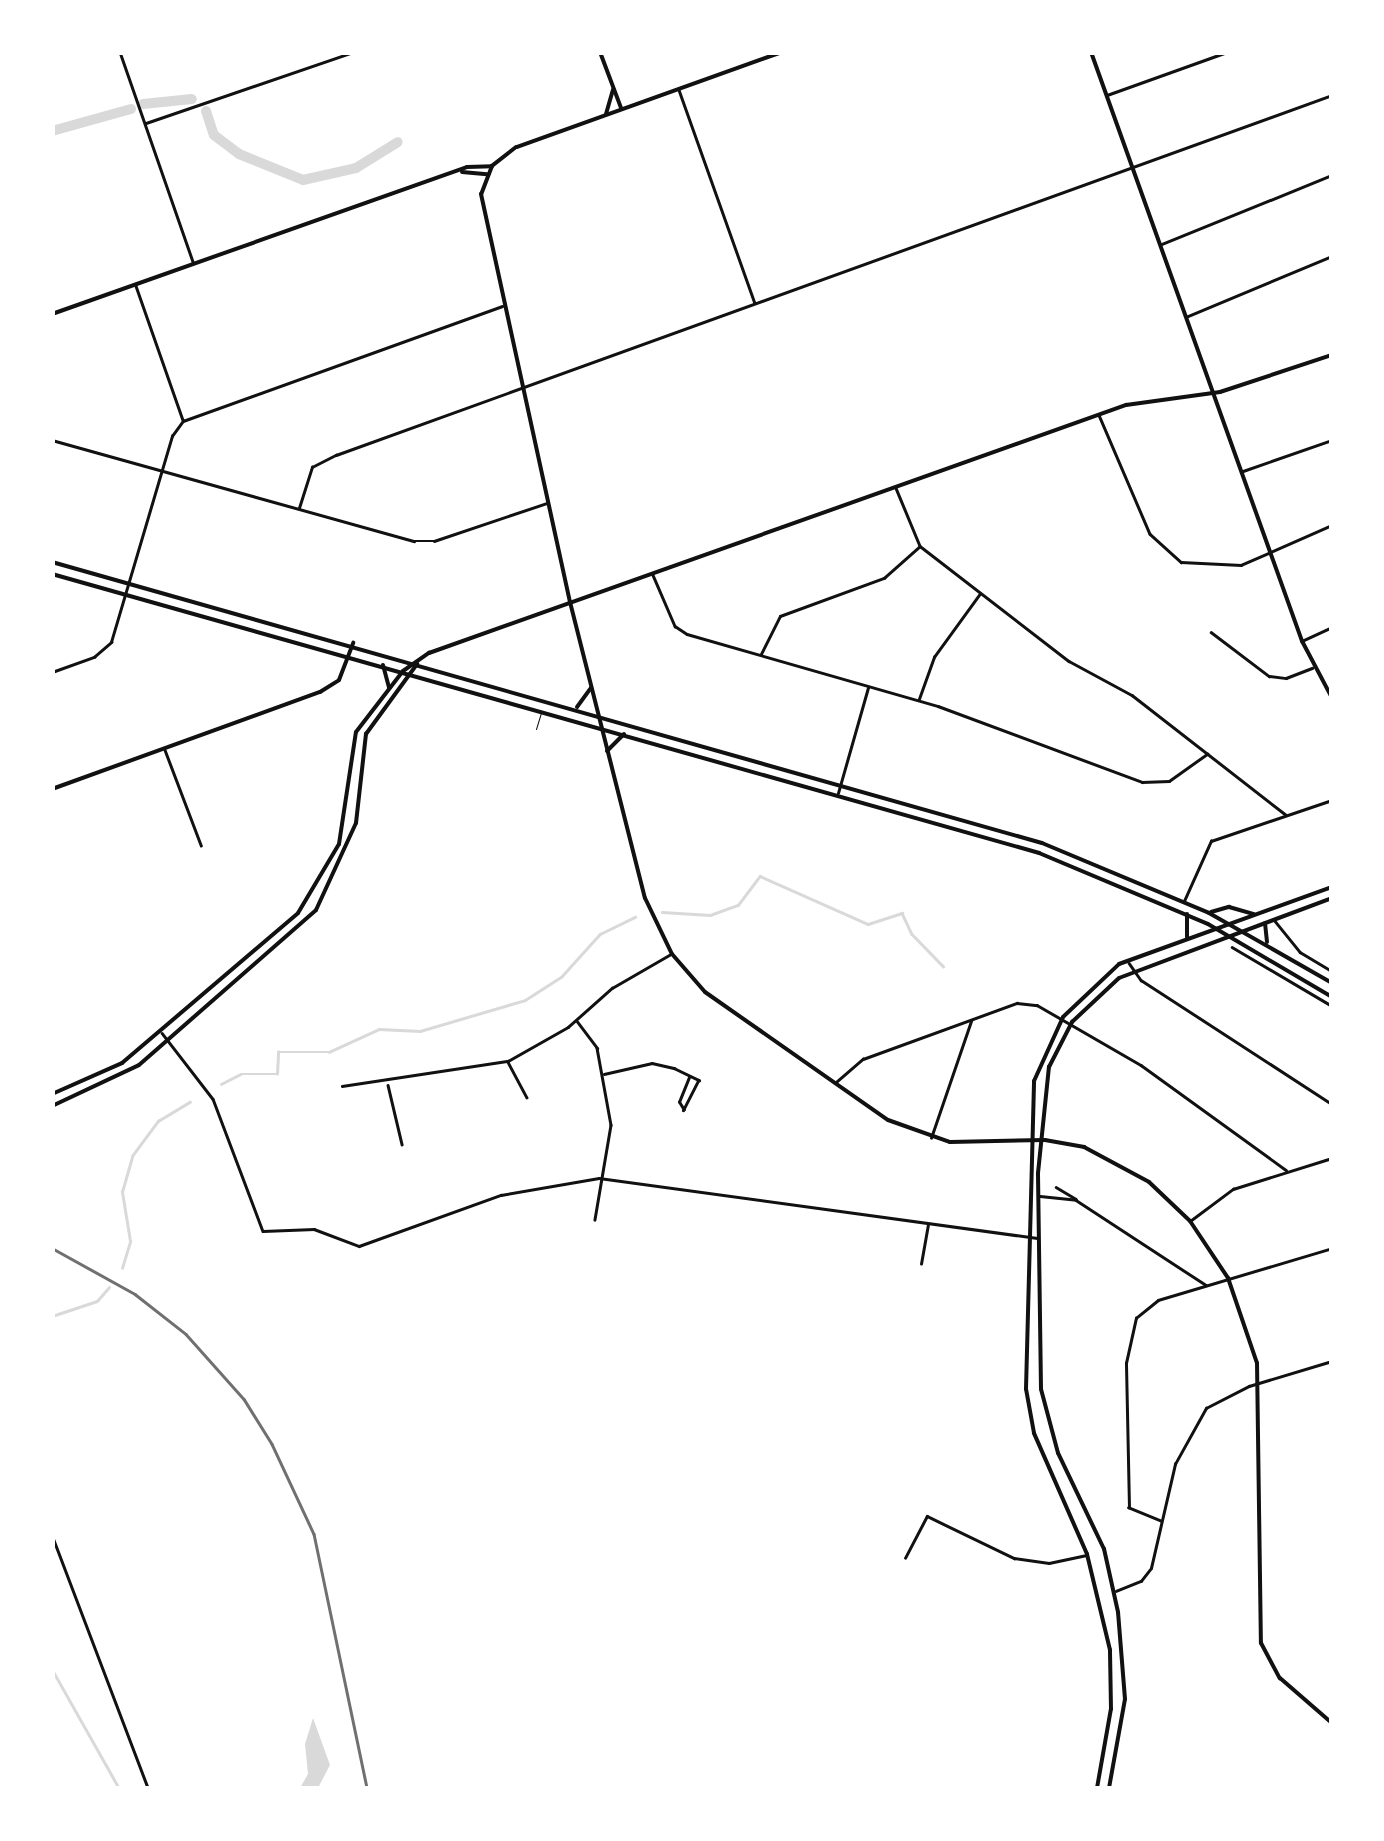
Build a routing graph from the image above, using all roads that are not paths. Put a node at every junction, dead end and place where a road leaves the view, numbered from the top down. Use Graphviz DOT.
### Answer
graph roads {
  1 [pos="120,52"];
  2 [pos="353,52"];
  3 [pos="600,52"];
  4 [pos="782,52"];
  5 [pos="1092,52"];
  6 [pos="1227,52"];
  7 [pos="613,85"];
  8 [pos="678,90"];
  9 [pos="1332,95"];
  10 [pos="1107,96"];
  11 [pos="622,108"];
  12 [pos="606,114"];
  13 [pos="146,123"];
  14 [pos="492,166"];
  15 [pos="1133,170"];
  16 [pos="460,172"];
  17 [pos="488,174"];
  18 [pos="1332,175"];
  19 [pos="1160,245"];
  20 [pos="1332,256"];
  21 [pos="194,264"];
  22 [pos="136,285"];
  23 [pos="756,304"];
  24 [pos="502,306"];
  25 [pos="52,314"];
  26 [pos="1185,318"];
  27 [pos="1332,355"];
  28 [pos="522,389"];
  29 [pos="1211,394"];
  30 [pos="1098,414"];
  31 [pos="183,421"];
  32 [pos="52,440"];
  33 [pos="1332,440"];
  34 [pos="161,470"];
  35 [pos="1241,472"];
  36 [pos="895,486"];
  37 [pos="548,502"];
  38 [pos="298,508"];
  39 [pos="1332,525"];
  40 [pos="920,546"];
  41 [pos="1270,555"];
  42 [pos="52,562"];
  43 [pos="652,572"];
  44 [pos="52,574"];
  45 [pos="130,584"];
  46 [pos="980,594"];
  47 [pos="126,595"];
  48 [pos="570,602"];
  49 [pos="1332,627"];
  50 [pos="1212,632"];
  51 [pos="1302,641"];
  52 [pos="353,644"];
  53 [pos="349,656"];
  54 [pos="761,657"];
  55 [pos="417,664"];
  56 [pos="383,666"];
  57 [pos="1314,667"];
  58 [pos="404,671"];
  59 [pos="52,672"];
  60 [pos="412,674"];
  61 [pos="868,686"];
  62 [pos="498,687"];
  63 [pos="389,688"];
  64 [pos="591,688"];
  65 [pos="494,697"];
  66 [pos="1332,698"];
  67 [pos="918,701"];
  68 [pos="574,708"];
  69 [pos="541,710"];
  70 [pos="598,715"];
  71 [pos="601,727"];
  72 [pos="536,729"];
  73 [pos="626,734"];
  74 [pos="352,744"];
  75 [pos="702,744"];
  76 [pos="362,746"];
  77 [pos="165,749"];
  78 [pos="607,751"];
  79 [pos="699,754"];
  80 [pos="1207,754"];
  81 [pos="794,769"];
  82 [pos="791,780"];
  83 [pos="841,782"];
  84 [pos="52,790"];
  85 [pos="838,793"];
  86 [pos="1332,800"];
  87 [pos="1286,815"];
  88 [pos="954,816"];
  89 [pos="952,825"];
  90 [pos="201,845"];
  91 [pos="1116,871"];
  92 [pos="1112,881"];
  93 [pos="320,882"];
  94 [pos="1332,887"];
  95 [pos="330,888"];
  96 [pos="1311,894"];
  97 [pos="1332,898"];
  98 [pos="1184,901"];
  99 [pos="1314,904"];
  100 [pos="1209,913"];
  101 [pos="1187,914"];
  102 [pos="1254,914"];
  103 [pos="1275,919"];
  104 [pos="1265,922"];
  105 [pos="1228,923"];
  106 [pos="1214,927"];
  107 [pos="1241,930"];
  108 [pos="1226,935"];
  109 [pos="1187,937"];
  110 [pos="1270,946"];
  111 [pos="1232,947"];
  112 [pos="672,954"];
  113 [pos="1128,960"];
  114 [pos="1133,970"];
  115 [pos="1332,970"];
  116 [pos="1332,983"];
  117 [pos="1332,997"];
  118 [pos="1332,1006"];
  119 [pos="1063,1017"];
  120 [pos="972,1019"];
  121 [pos="577,1021"];
  122 [pos="1072,1022"];
  123 [pos="162,1033"];
  124 [pos="168,1040"];
  125 [pos="508,1061"];
  126 [pos="602,1074"];
  127 [pos="689,1077"];
  128 [pos="388,1083"];
  129 [pos="835,1083"];
  130 [pos="342,1086"];
  131 [pos="52,1094"];
  132 [pos="527,1098"];
  133 [pos="1332,1104"];
  134 [pos="52,1106"];
  135 [pos="930,1138"];
  136 [pos="1030,1140"];
  137 [pos="1040,1140"];
  138 [pos="402,1144"];
  139 [pos="1332,1158"];
  140 [pos="1286,1170"];
  141 [pos="599,1178"];
  142 [pos="1056,1187"];
  143 [pos="1039,1196"];
  144 [pos="1076,1200"];
  145 [pos="594,1220"];
  146 [pos="1190,1222"];
  147 [pos="928,1224"];
  148 [pos="1028,1237"];
  149 [pos="1038,1238"];
  150 [pos="1332,1248"];
  151 [pos="922,1264"];
  152 [pos="1228,1278"];
  153 [pos="1207,1286"];
  154 [pos="1332,1361"];
  155 [pos="1260,1382"];
  156 [pos="1161,1521"];
  157 [pos="52,1536"];
  158 [pos="1087,1554"];
  159 [pos="905,1558"];
  160 [pos="1115,1591"];
  161 [pos="1332,1723"];
  162 [pos="1103,1765"];
  163 [pos="1114,1768"];
  164 [pos="148,1788"];
  165 [pos="1096,1788"];
  166 [pos="1108,1788"];
  1 -- 13 [label="street"];
  2 -- 13 [label="street"];
  3 -- 7 [label="street"];
  4 -- 8 [label="street"];
  5 -- 10 [label="street"];
  6 -- 10 [label="street"];
  7 -- 11 [label="street"];
  7 -- 12 [label="street"];
  8 -- 11 [label="street"];
  8 -- 23 [label="street"];
  9 -- 15 [label="street"];
  10 -- 15 [label="street"];
  11 -- 12 [label="street"];
  12 -- 14 [label="street"];
  13 -- 21 [label="street"];
  14 -- 16 [label="street"];
  14 -- 17 [label="street"];
  15 -- 19 [label="street"];
  15 -- 23 [label="street"];
  16 -- 17 [label="street"];
  16 -- 21 [label="street"];
  17 -- 24 [label="street"];
  18 -- 19 [label="street"];
  19 -- 26 [label="street"];
  20 -- 26 [label="street"];
  21 -- 22 [label="street"];
  22 -- 25 [label="street"];
  22 -- 31 [label="street"];
  23 -- 28 [label="street"];
  24 -- 28 [label="street"];
  24 -- 31 [label="street"];
  26 -- 29 [label="street"];
  27 -- 29 [label="street"];
  28 -- 37 [label="street"];
  28 -- 38 [label="street"];
  29 -- 30 [label="street"];
  29 -- 35 [label="street"];
  30 -- 36 [label="street"];
  30 -- 41 [label="street"];
  31 -- 34 [label="street"];
  32 -- 34 [label="street"];
  33 -- 35 [label="street"];
  34 -- 38 [label="street"];
  34 -- 45 [label="street"];
  35 -- 41 [label="street"];
  36 -- 40 [label="street"];
  36 -- 43 [label="street"];
  37 -- 38 [label="street"];
  37 -- 48 [label="street"];
  39 -- 41 [label="street"];
  40 -- 46 [label="street"];
  40 -- 54 [label="street"];
  41 -- 51 [label="street"];
  42 -- 45 [label="street"];
  43 -- 48 [label="street"];
  43 -- 54 [label="street"];
  44 -- 47 [label="street"];
  45 -- 47 [label="street"];
  45 -- 52 [label="street"];
  46 -- 67 [label="street"];
  46 -- 80 [label="street"];
  47 -- 53 [label="street"];
  47 -- 59 [label="street"];
  48 -- 55 [label="street"];
  48 -- 64 [label="street"];
  49 -- 51 [label="street"];
  50 -- 57 [label="street"];
  51 -- 57 [label="street"];
  52 -- 53 [label="street"];
  52 -- 55 [label="street"];
  53 -- 56 [label="street"];
  53 -- 77 [label="street"];
  54 -- 61 [label="street"];
  55 -- 58 [label="street"];
  55 -- 60 [label="street"];
  55 -- 62 [label="street"];
  56 -- 58 [label="street"];
  56 -- 63 [label="street"];
  57 -- 66 [label="street"];
  58 -- 60 [label="street"];
  58 -- 63 [label="street"];
  60 -- 65 [label="street"];
  60 -- 76 [label="street"];
  61 -- 67 [label="street"];
  61 -- 83 [label="street"];
  62 -- 65 [label="street"];
  62 -- 68 [label="street"];
  63 -- 74 [label="street"];
  64 -- 68 [label="street"];
  64 -- 70 [label="street"];
  65 -- 69 [label="street"];
  67 -- 80 [label="street"];
  68 -- 70 [label="street"];
  69 -- 71 [label="street"];
  69 -- 72 [label="lane"];
  70 -- 71 [label="street"];
  70 -- 75 [label="street"];
  71 -- 73 [label="street"];
  71 -- 78 [label="street"];
  73 -- 78 [label="street"];
  73 -- 79 [label="street"];
  74 -- 76 [label="street"];
  74 -- 93 [label="street"];
  75 -- 79 [label="street"];
  75 -- 81 [label="street"];
  76 -- 95 [label="street"];
  77 -- 84 [label="street"];
  77 -- 90 [label="street"];
  78 -- 112 [label="street"];
  79 -- 82 [label="street"];
  80 -- 87 [label="street"];
  81 -- 82 [label="street"];
  81 -- 83 [label="street"];
  82 -- 85 [label="street"];
  83 -- 85 [label="street"];
  83 -- 88 [label="street"];
  85 -- 89 [label="street"];
  86 -- 87 [label="street"];
  87 -- 98 [label="street"];
  88 -- 89 [label="street"];
  88 -- 91 [label="street"];
  89 -- 92 [label="street"];
  91 -- 92 [label="street"];
  91 -- 98 [label="street"];
  92 -- 101 [label="street"];
  93 -- 95 [label="street"];
  93 -- 123 [label="street"];
  94 -- 96 [label="street"];
  95 -- 124 [label="street"];
  96 -- 99 [label="street"];
  96 -- 102 [label="street"];
  97 -- 99 [label="street"];
  98 -- 100 [label="street"];
  99 -- 103 [label="street"];
  100 -- 102 [label="street"];
  100 -- 105 [label="street"];
  101 -- 106 [label="street"];
  101 -- 109 [label="street"];
  102 -- 105 [label="street"];
  103 -- 104 [label="street"];
  103 -- 115 [label="street"];
  104 -- 107 [label="street"];
  104 -- 110 [label="street"];
  105 -- 106 [label="street"];
  105 -- 107 [label="street"];
  106 -- 108 [label="street"];
  106 -- 109 [label="street"];
  107 -- 108 [label="street"];
  107 -- 110 [label="street"];
  108 -- 114 [label="street"];
  108 -- 117 [label="street"];
  109 -- 113 [label="street"];
  110 -- 116 [label="street"];
  111 -- 118 [label="street"];
  112 -- 121 [label="street"];
  112 -- 129 [label="street"];
  113 -- 114 [label="street"];
  113 -- 119 [label="street"];
  114 -- 122 [label="street"];
  114 -- 133 [label="street"];
  119 -- 120 [label="street"];
  119 -- 122 [label="street"];
  119 -- 136 [label="street"];
  120 -- 129 [label="street"];
  120 -- 135 [label="street"];
  121 -- 125 [label="street"];
  121 -- 126 [label="street"];
  122 -- 137 [label="street"];
  122 -- 140 [label="street"];
  123 -- 124 [label="street"];
  123 -- 131 [label="street"];
  124 -- 134 [label="street"];
  124 -- 141 [label="street"];
  125 -- 128 [label="street"];
  125 -- 132 [label="street"];
  126 -- 127 [label="street"];
  126 -- 141 [label="street"];
  127 -- 127 [label="street"];
  128 -- 130 [label="street"];
  128 -- 138 [label="street"];
  129 -- 135 [label="street"];
  135 -- 136 [label="street"];
  136 -- 137 [label="street"];
  136 -- 148 [label="street"];
  137 -- 143 [label="street"];
  137 -- 146 [label="street"];
  139 -- 140 [label="street"];
  140 -- 146 [label="street"];
  141 -- 145 [label="street"];
  141 -- 147 [label="street"];
  142 -- 144 [label="street"];
  143 -- 144 [label="street"];
  143 -- 149 [label="street"];
  144 -- 153 [label="street"];
  146 -- 152 [label="street"];
  147 -- 148 [label="street"];
  147 -- 151 [label="street"];
  148 -- 149 [label="street"];
  148 -- 158 [label="street"];
  149 -- 160 [label="street"];
  150 -- 152 [label="street"];
  152 -- 153 [label="street"];
  152 -- 155 [label="street"];
  153 -- 156 [label="street"];
  154 -- 155 [label="street"];
  155 -- 156 [label="street"];
  155 -- 161 [label="street"];
  156 -- 160 [label="street"];
  157 -- 164 [label="street"];
  158 -- 159 [label="street"];
  158 -- 162 [label="street"];
  160 -- 163 [label="street"];
  162 -- 163 [label="street"];
  162 -- 165 [label="street"];
  163 -- 166 [label="street"];
}
